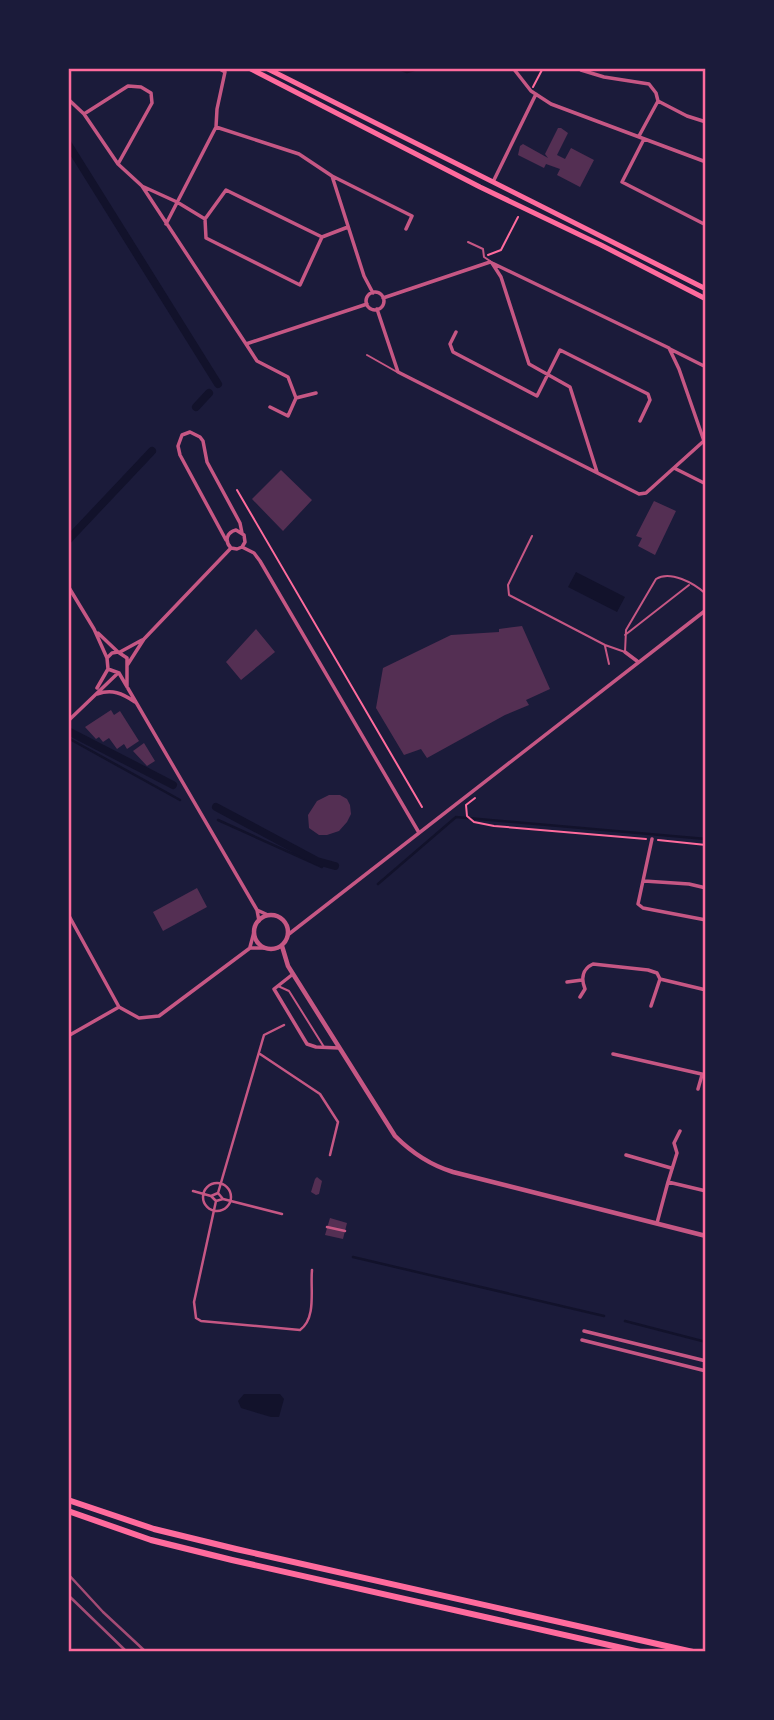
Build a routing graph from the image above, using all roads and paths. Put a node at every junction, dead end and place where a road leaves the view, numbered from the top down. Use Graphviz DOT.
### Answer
graph roads {
  1 [pos="218,68"];
  2 [pos="249,68"];
  3 [pos="266,68"];
  4 [pos="513,68"];
  5 [pos="543,68"];
  6 [pos="582,68"];
  7 [pos="534,93"];
  8 [pos="68,99"];
  9 [pos="658,101"];
  10 [pos="84,114"];
  11 [pos="706,122"];
  12 [pos="216,127"];
  13 [pos="639,136"];
  14 [pos="644,139"];
  15 [pos="706,162"];
  16 [pos="117,164"];
  17 [pos="332,176"];
  18 [pos="493,182"];
  19 [pos="142,186"];
  20 [pos="177,202"];
  21 [pos="518,217"];
  22 [pos="205,219"];
  23 [pos="166,224"];
  24 [pos="706,225"];
  25 [pos="348,227"];
  26 [pos="406,229"];
  27 [pos="322,237"];
  28 [pos="468,242"];
  29 [pos="484,257"];
  30 [pos="490,262"];
  31 [pos="706,289"];
  32 [pos="373,293"];
  33 [pos="383,298"];
  34 [pos="706,299"];
  35 [pos="367,304"];
  36 [pos="377,309"];
  37 [pos="456,331"];
  38 [pos="246,344"];
  39 [pos="668,348"];
  40 [pos="367,355"];
  41 [pos="706,367"];
  42 [pos="398,372"];
  43 [pos="547,375"];
  44 [pos="316,393"];
  45 [pos="296,398"];
  46 [pos="270,407"];
  47 [pos="640,421"];
  48 [pos="705,440"];
  49 [pos="674,468"];
  50 [pos="597,473"];
  51 [pos="706,484"];
  52 [pos="237,490"];
  53 [pos="242,533"];
  54 [pos="532,536"];
  55 [pos="226,540"];
  56 [pos="242,547"];
  57 [pos="231,548"];
  58 [pos="690,584"];
  59 [pos="68,586"];
  60 [pos="706,594"];
  61 [pos="705,611"];
  62 [pos="94,629"];
  63 [pos="624,635"];
  64 [pos="144,639"];
  65 [pos="605,645"];
  66 [pos="119,652"];
  67 [pos="625,652"];
  68 [pos="107,658"];
  69 [pos="638,662"];
  70 [pos="609,664"];
  71 [pos="127,665"];
  72 [pos="108,669"];
  73 [pos="118,673"];
  74 [pos="127,687"];
  75 [pos="92,696"];
  76 [pos="136,703"];
  77 [pos="68,721"];
  78 [pos="422,807"];
  79 [pos="467,809"];
  80 [pos="418,831"];
  81 [pos="652,839"];
  82 [pos="706,845"];
  83 [pos="644,881"];
  84 [pos="706,888"];
  85 [pos="257,910"];
  86 [pos="68,914"];
  87 [pos="268,915"];
  88 [pos="706,920"];
  89 [pos="259,921"];
  90 [pos="298,926"];
  91 [pos="288,927"];
  92 [pos="254,932"];
  93 [pos="289,934"];
  94 [pos="282,946"];
  95 [pos="250,948"];
  96 [pos="265,948"];
  97 [pos="272,950"];
  98 [pos="285,961"];
  99 [pos="293,974"];
  100 [pos="660,979"];
  101 [pos="582,980"];
  102 [pos="567,982"];
  103 [pos="275,987"];
  104 [pos="706,990"];
  105 [pos="580,998"];
  106 [pos="651,1006"];
  107 [pos="119,1007"];
  108 [pos="284,1025"];
  109 [pos="68,1035"];
  110 [pos="325,1048"];
  111 [pos="339,1048"];
  112 [pos="258,1053"];
  113 [pos="613,1054"];
  114 [pos="704,1075"];
  115 [pos="698,1089"];
  116 [pos="680,1131"];
  117 [pos="330,1155"];
  118 [pos="626,1155"];
  119 [pos="671,1168"];
  120 [pos="667,1182"];
  121 [pos="221,1184"];
  122 [pos="193,1191"];
  123 [pos="706,1191"];
  124 [pos="203,1194"];
  125 [pos="218,1194"];
  126 [pos="211,1196"];
  127 [pos="223,1199"];
  128 [pos="216,1201"];
  129 [pos="230,1201"];
  130 [pos="213,1211"];
  131 [pos="282,1214"];
  132 [pos="657,1224"];
  133 [pos="327,1227"];
  134 [pos="345,1231"];
  135 [pos="706,1236"];
  136 [pos="312,1270"];
  137 [pos="584,1331"];
  138 [pos="582,1340"];
  139 [pos="706,1361"];
  140 [pos="706,1371"];
  141 [pos="68,1500"];
  142 [pos="68,1511"];
  143 [pos="640,1652"];
  144 [pos="693,1652"];
  1 -- 12 [label="street"];
  2 -- 34 [label="main road"];
  3 -- 18 [label="main road"];
  4 -- 7 [label="street"];
  5 -- 7 [label="path"];
  6 -- 9 [label="street"];
  7 -- 13 [label="street"];
  7 -- 18 [label="street"];
  8 -- 10 [label="street"];
  9 -- 11 [label="street"];
  9 -- 13 [label="street"];
  10 -- 16 [label="street"];
  10 -- 16 [label="street"];
  12 -- 17 [label="street"];
  12 -- 20 [label="street"];
  13 -- 14 [label="street"];
  14 -- 15 [label="street"];
  14 -- 24 [label="street"];
  16 -- 19 [label="street"];
  17 -- 25 [label="street"];
  17 -- 26 [label="street"];
  18 -- 31 [label="main road"];
  19 -- 20 [label="street"];
  19 -- 23 [label="street"];
  20 -- 22 [label="street"];
  20 -- 23 [label="street"];
  21 -- 29 [label="path"];
  22 -- 27 [label="street"];
  22 -- 27 [label="street"];
  23 -- 38 [label="street"];
  25 -- 27 [label="street"];
  25 -- 32 [label="street"];
  28 -- 29 [label="lane"];
  29 -- 30 [label="lane"];
  30 -- 33 [label="street"];
  30 -- 39 [label="street"];
  30 -- 43 [label="street"];
  32 -- 33 [label="street"];
  32 -- 35 [label="street"];
  33 -- 36 [label="street"];
  35 -- 36 [label="street"];
  35 -- 38 [label="street"];
  36 -- 42 [label="street"];
  37 -- 43 [label="street"];
  38 -- 45 [label="street"];
  39 -- 41 [label="street"];
  39 -- 48 [label="street"];
  40 -- 42 [label="lane"];
  42 -- 50 [label="street"];
  43 -- 47 [label="street"];
  43 -- 50 [label="street"];
  44 -- 45 [label="street"];
  45 -- 46 [label="street"];
  48 -- 49 [label="street"];
  49 -- 50 [label="street"];
  49 -- 51 [label="street"];
  52 -- 78 [label="path"];
  53 -- 55 [label="street"];
  53 -- 55 [label="street"];
  53 -- 56 [label="street"];
  54 -- 65 [label="lane"];
  55 -- 57 [label="street"];
  56 -- 57 [label="street"];
  56 -- 80 [label="street"];
  57 -- 64 [label="street"];
  58 -- 60 [label="lane"];
  58 -- 63 [label="lane"];
  58 -- 63 [label="lane"];
  59 -- 62 [label="street"];
  60 -- 61 [label="lane"];
  61 -- 69 [label="street"];
  62 -- 66 [label="street"];
  62 -- 68 [label="street"];
  63 -- 67 [label="lane"];
  64 -- 66 [label="street"];
  64 -- 71 [label="street"];
  65 -- 67 [label="lane"];
  65 -- 70 [label="lane"];
  66 -- 68 [label="street"];
  66 -- 71 [label="street"];
  67 -- 69 [label="street"];
  68 -- 72 [label="street"];
  69 -- 80 [label="street"];
  71 -- 73 [label="street"];
  71 -- 74 [label="street"];
  72 -- 73 [label="street"];
  72 -- 75 [label="street"];
  73 -- 74 [label="street"];
  73 -- 75 [label="street"];
  74 -- 76 [label="street"];
  75 -- 76 [label="street"];
  75 -- 77 [label="street"];
  76 -- 85 [label="street"];
  79 -- 81 [label="path"];
  80 -- 90 [label="street"];
  81 -- 82 [label="path"];
  81 -- 83 [label="street"];
  83 -- 84 [label="street"];
  83 -- 88 [label="street"];
  85 -- 87 [label="street"];
  85 -- 89 [label="street"];
  86 -- 107 [label="street"];
  87 -- 89 [label="street"];
  87 -- 91 [label="street"];
  89 -- 92 [label="street"];
  90 -- 91 [label="street"];
  90 -- 93 [label="street"];
  91 -- 93 [label="street"];
  92 -- 95 [label="street"];
  92 -- 96 [label="street"];
  93 -- 94 [label="street"];
  94 -- 97 [label="street"];
  94 -- 98 [label="street"];
  95 -- 96 [label="street"];
  95 -- 107 [label="street"];
  96 -- 97 [label="street"];
  97 -- 98 [label="street"];
  98 -- 99 [label="street"];
  99 -- 103 [label="street"];
  99 -- 111 [label="street"];
  100 -- 101 [label="street"];
  100 -- 104 [label="street"];
  100 -- 106 [label="street"];
  101 -- 102 [label="street"];
  101 -- 105 [label="street"];
  103 -- 110 [label="lane"];
  103 -- 110 [label="street"];
  107 -- 109 [label="street"];
  108 -- 112 [label="street"];
  110 -- 111 [label="street"];
  111 -- 132 [label="street"];
  112 -- 117 [label="street"];
  112 -- 121 [label="street"];
  113 -- 114 [label="street"];
  114 -- 115 [label="street"];
  116 -- 119 [label="street"];
  118 -- 119 [label="street"];
  119 -- 120 [label="street"];
  120 -- 123 [label="street"];
  120 -- 132 [label="street"];
  121 -- 124 [label="street"];
  121 -- 125 [label="street"];
  121 -- 129 [label="street"];
  122 -- 124 [label="street"];
  124 -- 126 [label="street"];
  124 -- 130 [label="street"];
  125 -- 126 [label="street"];
  125 -- 127 [label="street"];
  126 -- 128 [label="street"];
  127 -- 128 [label="street"];
  127 -- 129 [label="street"];
  128 -- 130 [label="street"];
  129 -- 130 [label="street"];
  129 -- 131 [label="street"];
  130 -- 136 [label="street"];
  132 -- 135 [label="street"];
  133 -- 134 [label="street"];
  137 -- 139 [label="street"];
  138 -- 140 [label="street"];
  141 -- 144 [label="highway"];
  142 -- 143 [label="highway"];
}
